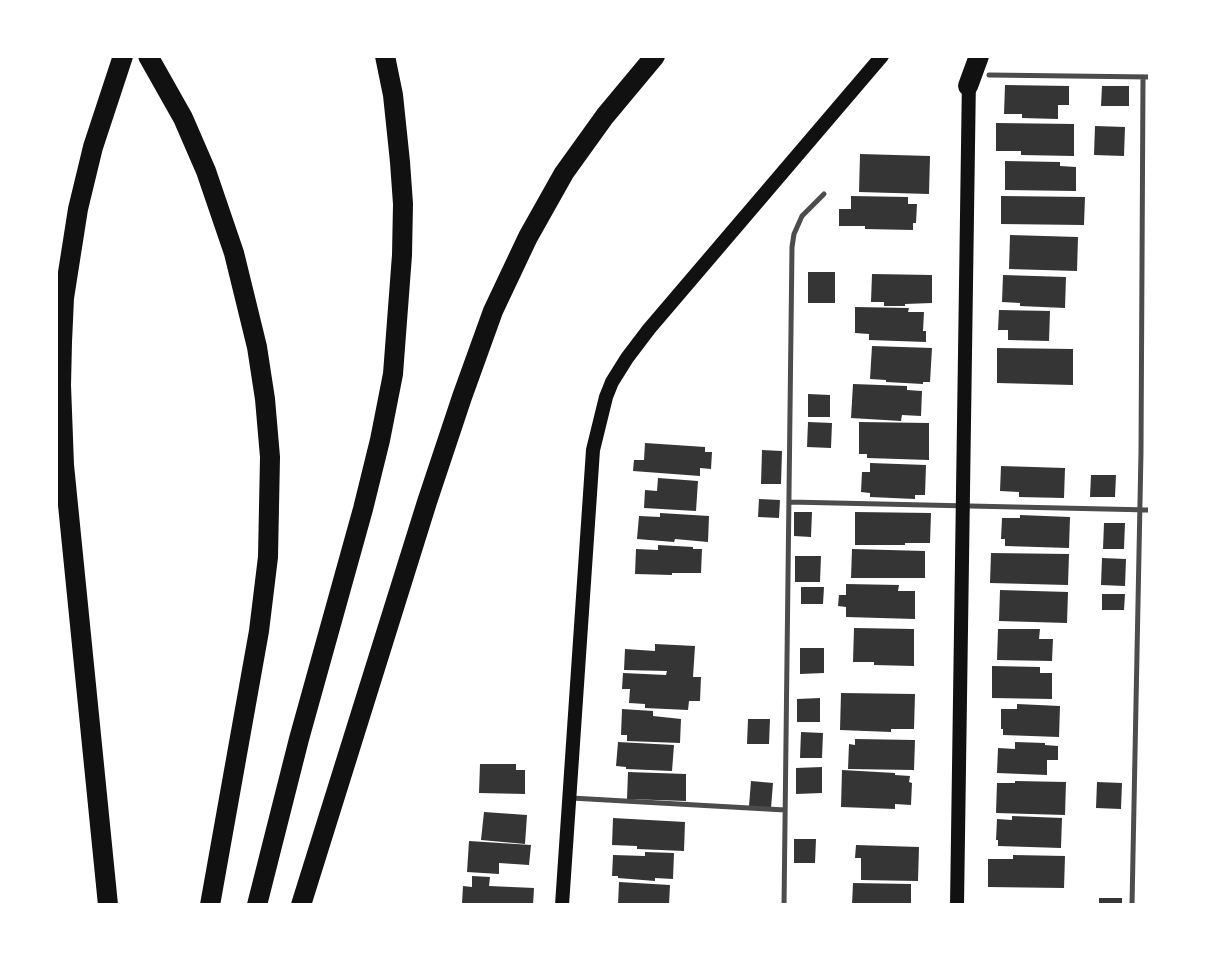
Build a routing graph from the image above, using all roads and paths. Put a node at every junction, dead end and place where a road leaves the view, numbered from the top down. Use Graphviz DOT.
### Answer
graph roads {
  1 [pos="123,56"];
  2 [pos="148,56"];
  3 [pos="385,56"];
  4 [pos="655,56"];
  5 [pos="882,56"];
  6 [pos="969,56"];
  7 [pos="979,56"];
  8 [pos="989,75"];
  9 [pos="1146,77"];
  10 [pos="968,86"];
  11 [pos="824,194"];
  12 [pos="790,502"];
  13 [pos="962,506"];
  14 [pos="1140,510"];
  15 [pos="1150,510"];
  16 [pos="569,798"];
  17 [pos="785,810"];
  18 [pos="108,905"];
  19 [pos="210,905"];
  20 [pos="257,905"];
  21 [pos="301,905"];
  22 [pos="562,905"];
  23 [pos="784,905"];
  24 [pos="957,905"];
  25 [pos="1132,905"];
  1 -- 18 [label="highway"];
  2 -- 19 [label="highway"];
  3 -- 20 [label="highway"];
  4 -- 21 [label="highway"];
  5 -- 16 [label="main road"];
  6 -- 10 [label="main road"];
  7 -- 10 [label="highway"];
  8 -- 9 [label="lane"];
  9 -- 14 [label="lane"];
  10 -- 13 [label="main road"];
  11 -- 12 [label="lane"];
  12 -- 13 [label="lane"];
  12 -- 17 [label="lane"];
  13 -- 14 [label="lane"];
  13 -- 24 [label="main road"];
  14 -- 15 [label="lane"];
  14 -- 25 [label="lane"];
  16 -- 17 [label="lane"];
  16 -- 22 [label="main road"];
  17 -- 23 [label="lane"];
}
